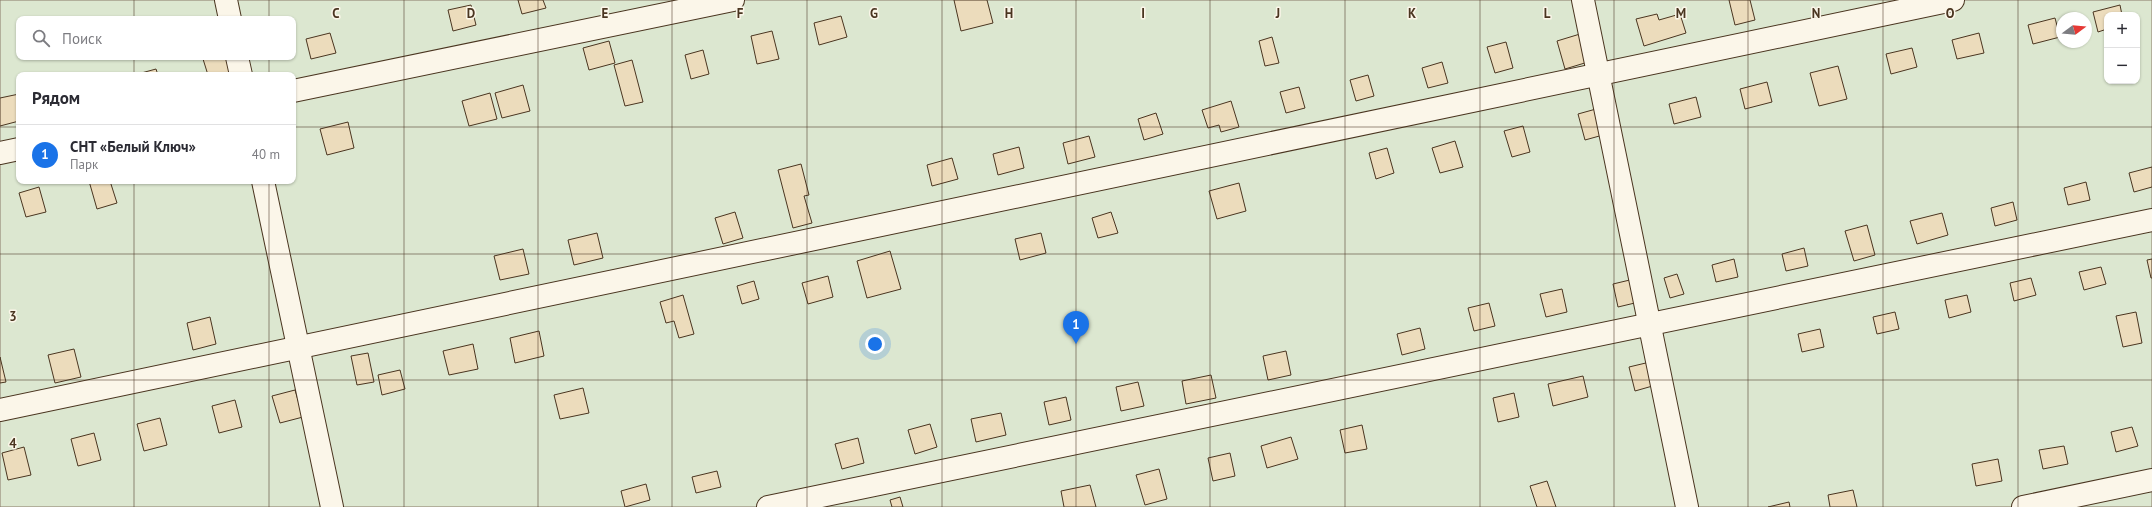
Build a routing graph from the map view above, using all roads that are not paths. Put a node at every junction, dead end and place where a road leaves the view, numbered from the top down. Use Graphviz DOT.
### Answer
graph roads {
  1 [pos="226,0"];
  2 [pos="733,0"];
  3 [pos="1583,0"];
  4 [pos="1953,0"];
  5 [pos="229,16"];
  6 [pos="238,60"];
  7 [pos="240,72"];
  8 [pos="1599,73"];
  9 [pos="296,90"];
  10 [pos="16,150"];
  11 [pos="0,153"];
  12 [pos="264,184"];
  13 [pos="2152,220"];
  14 [pos="1649,325"];
  15 [pos="298,347"];
  16 [pos="0,410"];
  17 [pos="2152,480"];
  18 [pos="332,507"];
  19 [pos="768,507"];
  20 [pos="1687,507"];
  21 [pos="2023,507"];
  1 -- 5 [label="street"];
  2 -- 9 [label="street"];
  3 -- 8 [label="street"];
  4 -- 8 [label="street"];
  6 -- 7 [label="street"];
  8 -- 14 [label="street"];
  8 -- 15 [label="street"];
  10 -- 11 [label="street"];
  12 -- 15 [label="street"];
  13 -- 14 [label="street"];
  14 -- 19 [label="street"];
  14 -- 20 [label="street"];
  15 -- 16 [label="street"];
  15 -- 18 [label="street"];
  17 -- 21 [label="street"];
}
